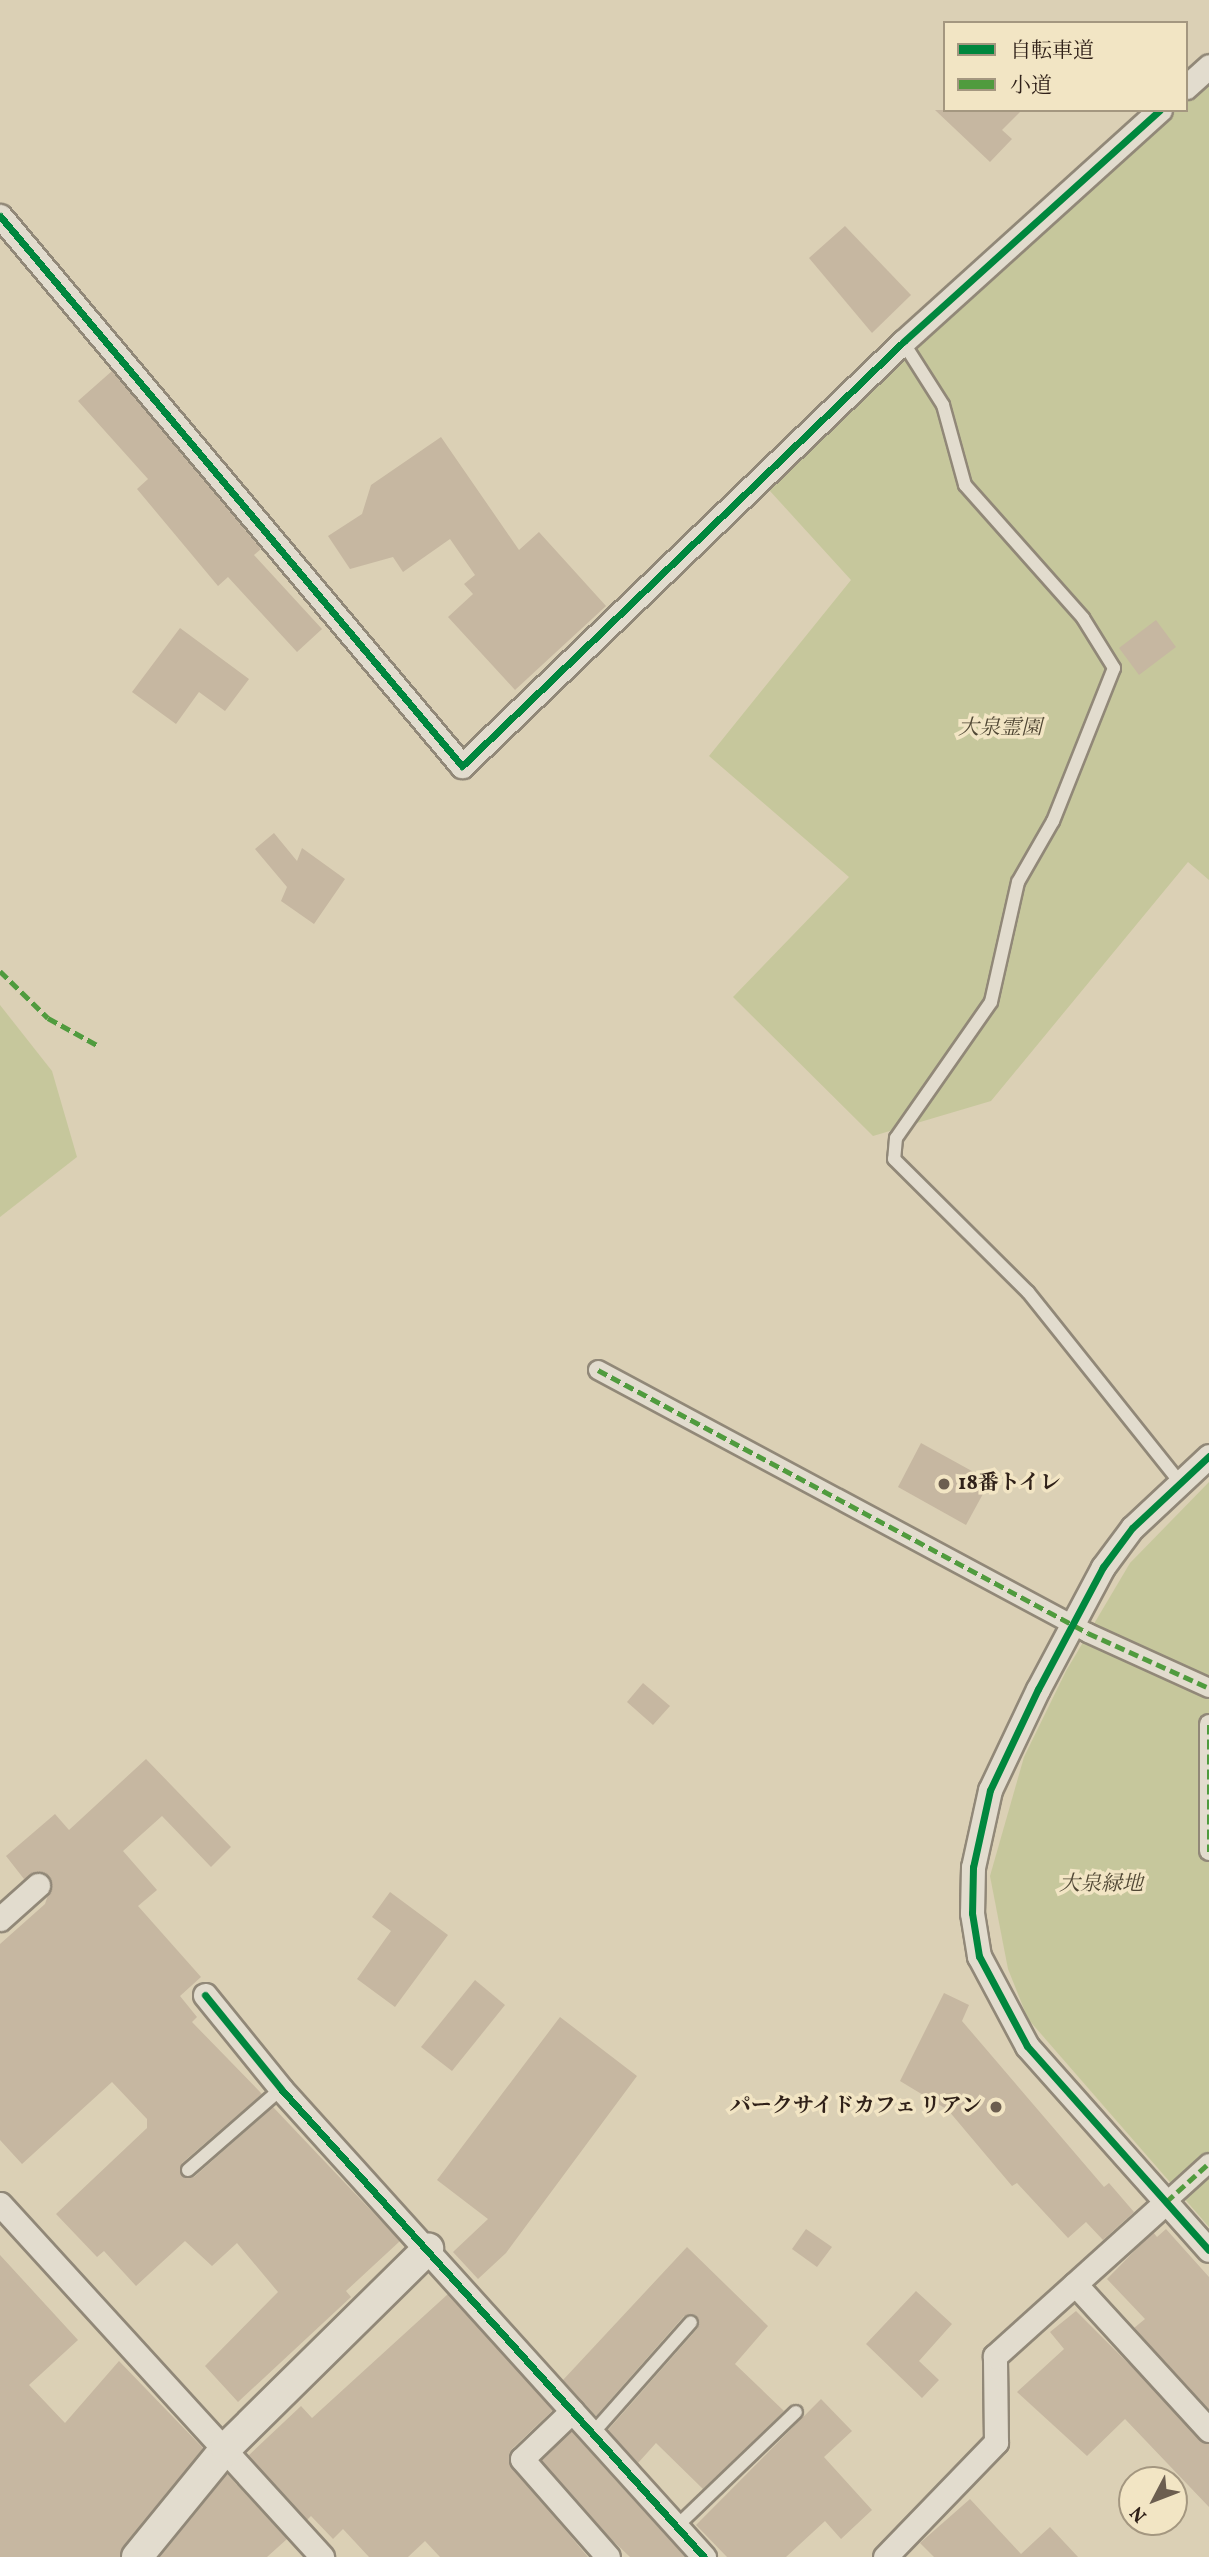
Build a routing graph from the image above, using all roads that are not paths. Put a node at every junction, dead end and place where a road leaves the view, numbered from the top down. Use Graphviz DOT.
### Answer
graph roads {
  1 [pos="1209,66"];
  2 [pos="1188,85"];
  3 [pos="1158,112"];
  4 [pos="0,216"];
  5 [pos="903,342"];
  6 [pos="598,1370"];
  7 [pos="1209,1456"];
  8 [pos="1178,1481"];
  9 [pos="1073,1625"];
  10 [pos="1209,1688"];
  11 [pos="1209,1724"];
  12 [pos="1209,1851"];
  13 [pos="38,1885"];
  14 [pos="0,1919"];
  15 [pos="205,1995"];
  16 [pos="281,2089"];
  17 [pos="1209,2163"];
  18 [pos="188,2170"];
  19 [pos="1166,2202"];
  20 [pos="0,2204"];
  21 [pos="428,2249"];
  22 [pos="1209,2249"];
  23 [pos="1075,2284"];
  24 [pos="691,2322"];
  25 [pos="572,2412"];
  26 [pos="796,2412"];
  27 [pos="1209,2430"];
  28 [pos="592,2434"];
  29 [pos="226,2448"];
  30 [pos="676,2526"];
  31 [pos="137,2557"];
  32 [pos="322,2557"];
  33 [pos="608,2557"];
  34 [pos="704,2557"];
  35 [pos="885,2557"];
  1 -- 2 [label="street"];
  3 -- 5 [label="street"];
  4 -- 5 [label="street"];
  5 -- 8 [label="lane"];
  6 -- 9 [label="street"];
  7 -- 8 [label="street"];
  8 -- 9 [label="street"];
  9 -- 10 [label="street"];
  9 -- 19 [label="street"];
  11 -- 12 [label="street"];
  13 -- 14 [label="street"];
  15 -- 16 [label="street"];
  16 -- 18 [label="lane"];
  16 -- 21 [label="street"];
  17 -- 19 [label="street"];
  19 -- 22 [label="street"];
  19 -- 23 [label="street"];
  20 -- 29 [label="street"];
  21 -- 25 [label="street"];
  21 -- 29 [label="street"];
  23 -- 27 [label="street"];
  23 -- 35 [label="street"];
  24 -- 28 [label="lane"];
  25 -- 28 [label="street"];
  25 -- 33 [label="street"];
  26 -- 30 [label="lane"];
  28 -- 30 [label="street"];
  29 -- 31 [label="street"];
  29 -- 32 [label="street"];
  30 -- 34 [label="street"];
}
